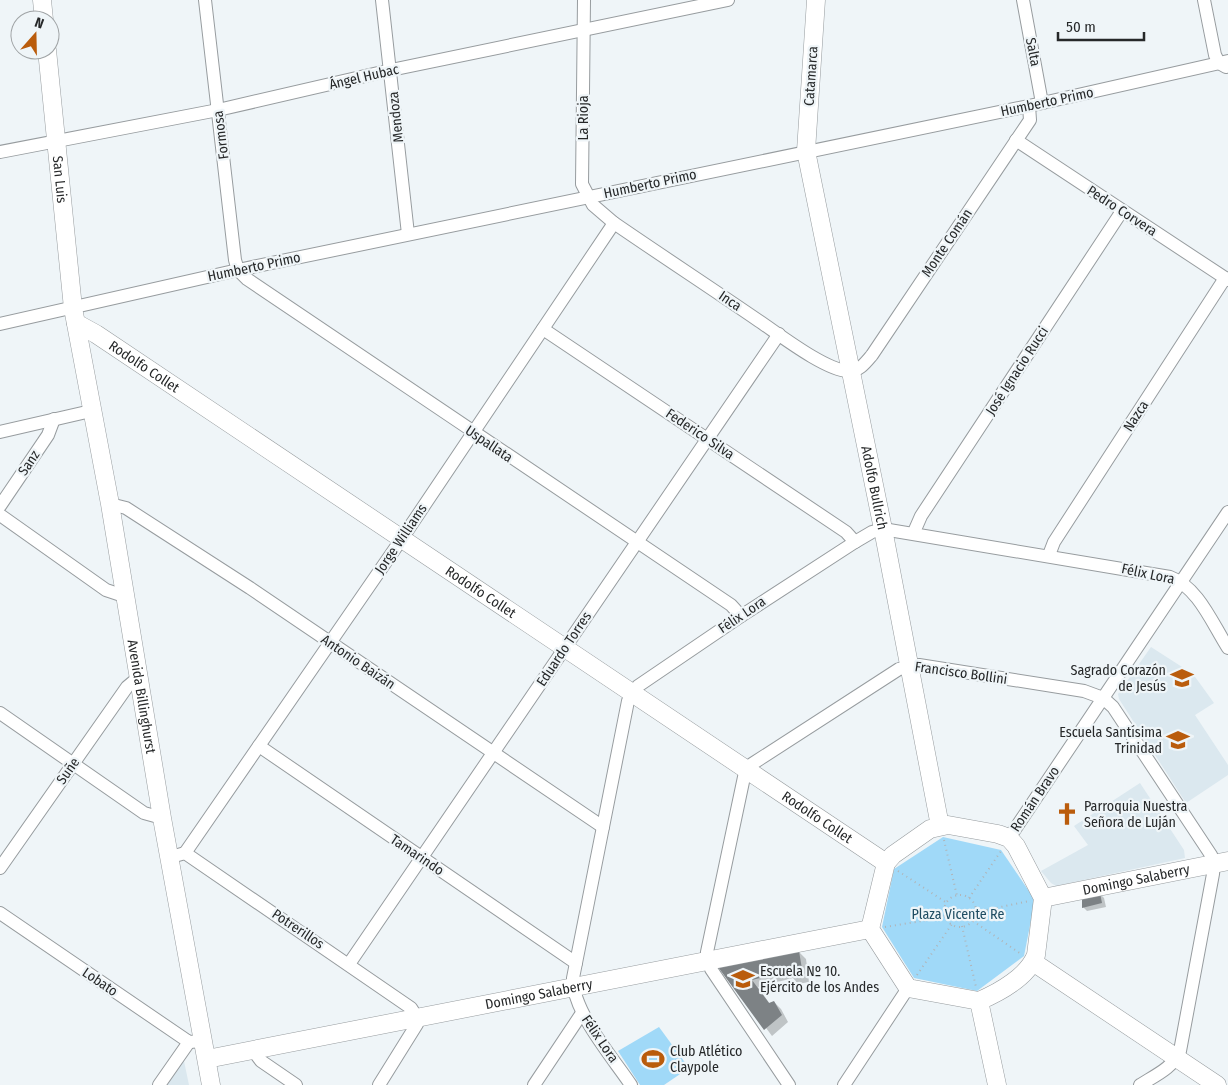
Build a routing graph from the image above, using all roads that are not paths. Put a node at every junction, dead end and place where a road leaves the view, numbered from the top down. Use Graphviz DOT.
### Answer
graph roads {
  1 [pos="205,0"];
  2 [pos="382,0"];
  3 [pos="584,0"];
  4 [pos="728,0"];
  5 [pos="816,0"];
  6 [pos="1023,0"];
  7 [pos="1204,0"];
  8 [pos="583,30"];
  9 [pos="48,60"];
  10 [pos="1225,64"];
  11 [pos="391,70"];
  12 [pos="1042,103"];
  13 [pos="1029,106"];
  14 [pos="218,110"];
  15 [pos="1016,140"];
  16 [pos="56,143"];
  17 [pos="806,151"];
  18 [pos="0,152"];
  19 [pos="588,197"];
  20 [pos="1122,211"];
  21 [pos="614,223"];
  22 [pos="408,234"];
  23 [pos="238,270"];
  24 [pos="1226,279"];
  25 [pos="74,316"];
  26 [pos="0,324"];
  27 [pos="543,329"];
  28 [pos="779,334"];
  29 [pos="851,372"];
  30 [pos="91,410"];
  31 [pos="54,419"];
  32 [pos="0,432"];
  33 [pos="473,433"];
  34 [pos="708,439"];
  35 [pos="110,504"];
  36 [pos="0,506"];
  37 [pos="1228,512"];
  38 [pos="0,515"];
  39 [pos="883,529"];
  40 [pos="914,532"];
  41 [pos="402,537"];
  42 [pos="855,542"];
  43 [pos="636,543"];
  44 [pos="1049,555"];
  45 [pos="1181,581"];
  46 [pos="124,596"];
  47 [pos="741,616"];
  48 [pos="330,643"];
  49 [pos="566,647"];
  50 [pos="1228,648"];
  51 [pos="909,666"];
  52 [pos="139,677"];
  53 [pos="632,693"];
  54 [pos="1103,698"];
  55 [pos="0,714"];
  56 [pos="259,746"];
  57 [pos="494,753"];
  58 [pos="73,764"];
  59 [pos="747,770"];
  60 [pos="162,818"];
  61 [pos="940,826"];
  62 [pos="603,827"];
  63 [pos="1009,838"];
  64 [pos="178,855"];
  65 [pos="423,858"];
  66 [pos="1221,862"];
  67 [pos="886,863"];
  68 [pos="0,868"];
  69 [pos="1043,898"];
  70 [pos="0,913"];
  71 [pos="870,929"];
  72 [pos="708,960"];
  73 [pos="1034,962"];
  74 [pos="576,963"];
  75 [pos="349,964"];
  76 [pos="908,988"];
  77 [pos="572,989"];
  78 [pos="979,1001"];
  79 [pos="582,1013"];
  80 [pos="418,1019"];
  81 [pos="196,1042"];
  82 [pos="252,1049"];
  83 [pos="1177,1058"];
  84 [pos="206,1059"];
  85 [pos="159,1085"];
  86 [pos="211,1085"];
  87 [pos="296,1085"];
  88 [pos="379,1085"];
  89 [pos="534,1085"];
  90 [pos="631,1085"];
  91 [pos="788,1085"];
  92 [pos="844,1085"];
  93 [pos="996,1085"];
  94 [pos="1140,1085"];
  95 [pos="1217,1085"];
  1 -- 14 [label="street, Formosa"];
  2 -- 11 [label="street, Mendoza"];
  3 -- 8 [label="street, La Rioja"];
  4 -- 8 [label="street, Ángel Hubac"];
  5 -- 17 [label="street, Catamarca"];
  6 -- 12 [label="street, Salta"];
  7 -- 10 [label="street"];
  8 -- 11 [label="street, Ángel Hubac"];
  8 -- 19 [label="street, La Rioja"];
  9 -- 16 [label="street, San Luis"];
  10 -- 12 [label="street, Humberto Primo"];
  11 -- 14 [label="street, Ángel Hubac"];
  11 -- 22 [label="street, Mendoza"];
  12 -- 13 [label="street, Humberto Primo"];
  13 -- 15 [label="street, Monte Comán"];
  13 -- 17 [label="street, Humberto Primo"];
  14 -- 16 [label="street, Ángel Hubac"];
  14 -- 23 [label="street, Formosa"];
  15 -- 20 [label="street, Pedro Corvera"];
  15 -- 29 [label="street, Monte Comán"];
  16 -- 18 [label="street, Ángel Hubac"];
  16 -- 25 [label="street, San Luis"];
  17 -- 19 [label="street, Humberto Primo"];
  17 -- 29 [label="street, Adolfo Bullrich"];
  19 -- 21 [label="street, La Rioja"];
  19 -- 22 [label="street, Humberto Primo"];
  20 -- 24 [label="street, Pedro Corvera"];
  20 -- 40 [label="street, José Ignacio Rucci"];
  21 -- 27 [label="street, Jorge Williams"];
  21 -- 28 [label="street, Inca"];
  22 -- 23 [label="street, Humberto Primo"];
  23 -- 25 [label="street, Humberto Primo"];
  23 -- 33 [label="street, Uspallata"];
  24 -- 44 [label="street, Nazca"];
  25 -- 26 [label="street, Humberto Primo"];
  25 -- 30 [label="street, Avenida Billinghurst"];
  25 -- 41 [label="street, Rodolfo Collet"];
  27 -- 33 [label="street, Jorge Williams"];
  27 -- 34 [label="street, Federico Silva"];
  28 -- 29 [label="street, Inca"];
  28 -- 34 [label="street, Eduardo Torres"];
  29 -- 39 [label="street, Adolfo Bullrich"];
  30 -- 31 [label="street"];
  30 -- 35 [label="street, Avenida Billinghurst"];
  31 -- 32 [label="street"];
  31 -- 36 [label="street, Sanz"];
  33 -- 41 [label="street, Jorge Williams"];
  33 -- 43 [label="street, Uspallata"];
  34 -- 42 [label="street, Federico Silva"];
  34 -- 43 [label="street, Eduardo Torres"];
  35 -- 46 [label="street, Avenida Billinghurst"];
  35 -- 48 [label="street, Antonio Baizán"];
  37 -- 45 [label="street, Román Bravo"];
  38 -- 46 [label="street"];
  39 -- 40 [label="street, Félix Lora"];
  39 -- 42 [label="street, Félix Lora"];
  39 -- 51 [label="street, Adolfo Bullrich"];
  40 -- 44 [label="street, Félix Lora"];
  41 -- 48 [label="street, Jorge Williams"];
  41 -- 49 [label="street, Rodolfo Collet"];
  42 -- 47 [label="street, Félix Lora"];
  43 -- 47 [label="street, Uspallata"];
  43 -- 49 [label="street, Eduardo Torres"];
  44 -- 45 [label="street, Félix Lora"];
  45 -- 50 [label="street, Félix Lora"];
  45 -- 54 [label="street, Román Bravo"];
  46 -- 52 [label="street, Avenida Billinghurst"];
  47 -- 53 [label="street, Félix Lora"];
  48 -- 56 [label="street, Jorge Williams"];
  48 -- 57 [label="street, Antonio Baizán"];
  49 -- 53 [label="street, Rodolfo Collet"];
  49 -- 57 [label="street, Eduardo Torres"];
  51 -- 54 [label="street, Francisco Bollini"];
  51 -- 59 [label="street, Francisco Bollini"];
  51 -- 61 [label="street, Adolfo Bullrich"];
  52 -- 58 [label="street, Suñe"];
  52 -- 60 [label="street, Avenida Billinghurst"];
  53 -- 59 [label="street, Rodolfo Collet"];
  53 -- 62 [label="street"];
  54 -- 63 [label="street, Román Bravo"];
  54 -- 66 [label="street"];
  55 -- 58 [label="street"];
  56 -- 64 [label="street, Jorge Williams"];
  56 -- 65 [label="street, Tamarindo"];
  57 -- 62 [label="street, Antonio Baizán"];
  57 -- 65 [label="street, Eduardo Torres"];
  58 -- 60 [label="street"];
  58 -- 68 [label="street, Suñe"];
  59 -- 67 [label="street, Rodolfo Collet"];
  59 -- 72 [label="street"];
  60 -- 64 [label="street, Avenida Billinghurst"];
  61 -- 63 [label="street"];
  61 -- 67 [label="street"];
  62 -- 74 [label="street"];
  63 -- 69 [label="street"];
  64 -- 75 [label="street, Potrerillos"];
  64 -- 81 [label="street, Avenida Billinghurst"];
  65 -- 74 [label="street, Tamarindo"];
  65 -- 75 [label="street, Eduardo Torres"];
  66 -- 69 [label="street, Domingo Salaberry"];
  66 -- 83 [label="street"];
  67 -- 71 [label="street"];
  69 -- 73 [label="street"];
  70 -- 81 [label="street, Lobato"];
  71 -- 72 [label="street, Domingo Salaberry"];
  71 -- 76 [label="street"];
  72 -- 77 [label="street, Domingo Salaberry"];
  72 -- 91 [label="street"];
  73 -- 78 [label="street"];
  73 -- 83 [label="street"];
  74 -- 77 [label="street"];
  75 -- 80 [label="street, Potrerillos"];
  76 -- 78 [label="street"];
  76 -- 92 [label="street"];
  77 -- 79 [label="street, Félix Lora"];
  77 -- 80 [label="street, Domingo Salaberry"];
  78 -- 93 [label="street"];
  79 -- 89 [label="street"];
  79 -- 90 [label="street, Félix Lora"];
  80 -- 82 [label="street, Domingo Salaberry"];
  80 -- 88 [label="street"];
  81 -- 84 [label="street, Avenida Billinghurst"];
  81 -- 85 [label="street"];
  82 -- 84 [label="street, Domingo Salaberry"];
  82 -- 87 [label="street"];
  83 -- 94 [label="street"];
  83 -- 95 [label="street"];
  84 -- 86 [label="street, Avenida Billinghurst"];
}
